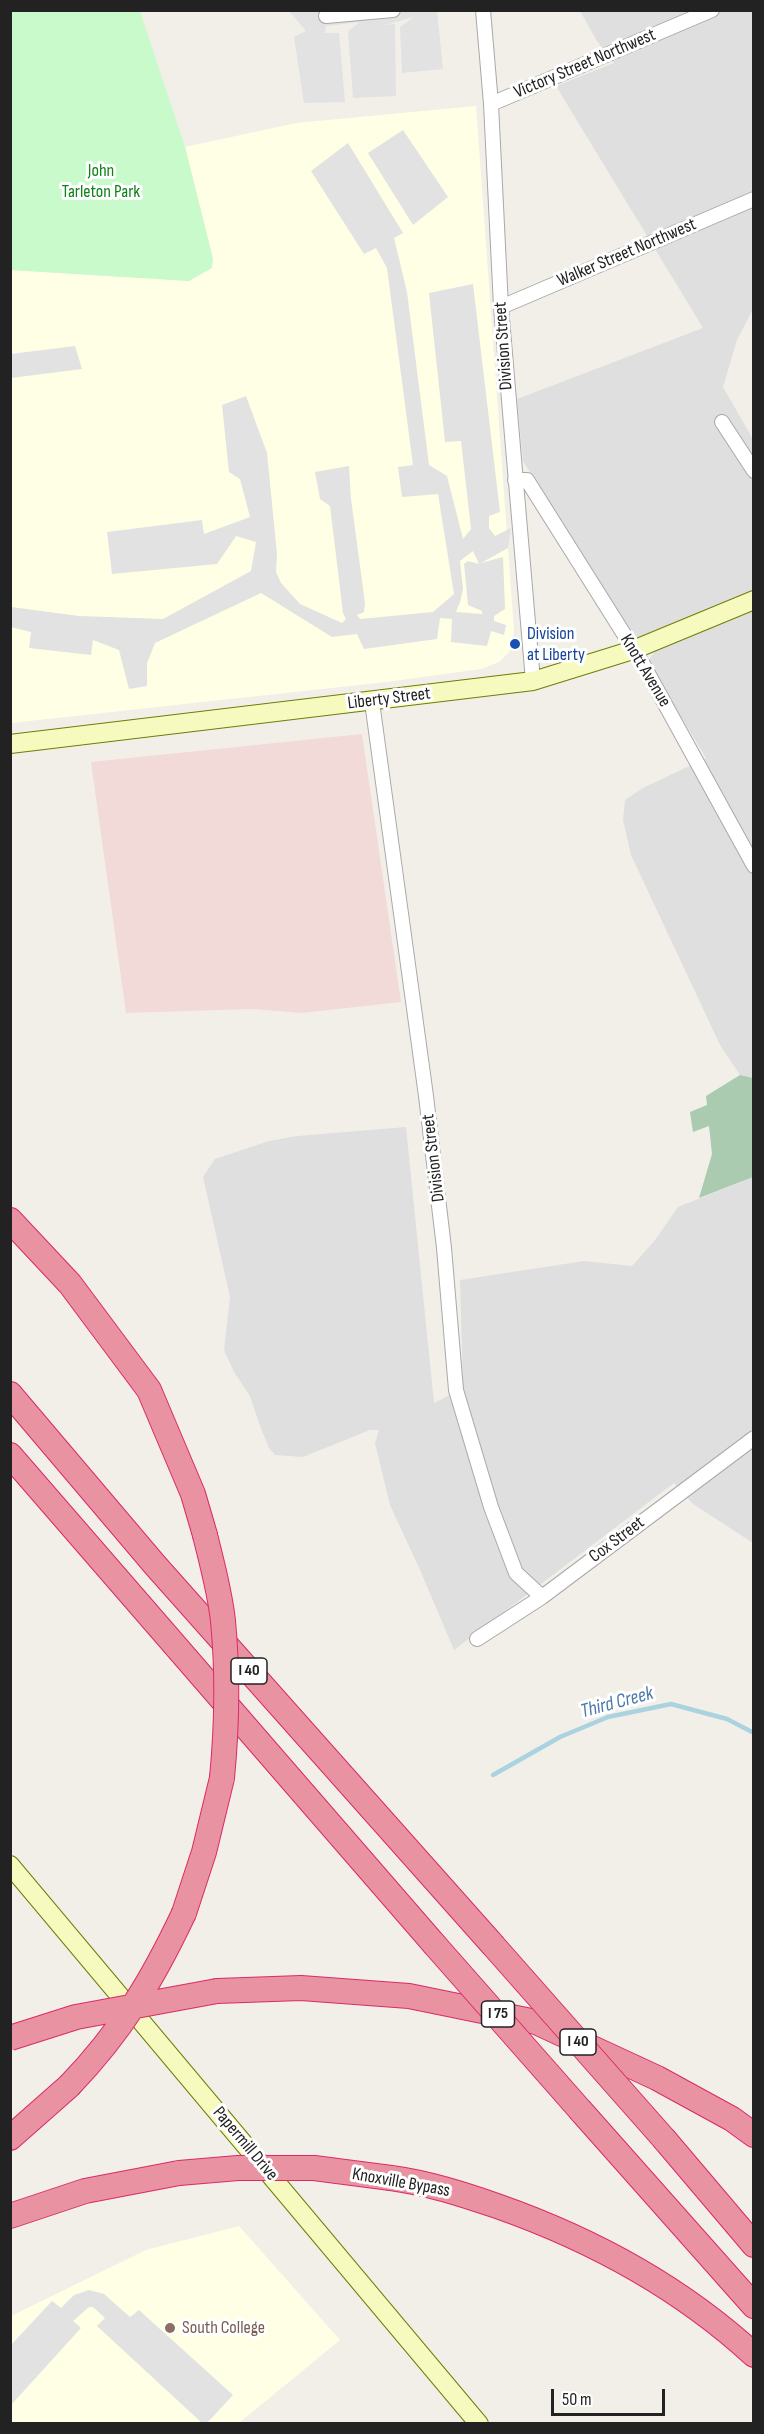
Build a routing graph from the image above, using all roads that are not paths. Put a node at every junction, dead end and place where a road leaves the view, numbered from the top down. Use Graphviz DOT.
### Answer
graph roads {
  1 [pos="393,10"];
  2 [pos="483,10"];
  3 [pos="712,10"];
  4 [pos="326,16"];
  5 [pos="491,104"];
  6 [pos="753,199"];
  7 [pos="501,308"];
  8 [pos="722,422"];
  9 [pos="753,471"];
  10 [pos="521,480"];
  11 [pos="753,600"];
  12 [pos="633,650"];
  13 [pos="533,681"];
  14 [pos="372,702"];
  15 [pos="10,744"];
  16 [pos="748,840"];
  17 [pos="753,866"];
  18 [pos="10,1220"];
  19 [pos="10,1394"];
  20 [pos="753,1438"];
  21 [pos="10,1455"];
  22 [pos="542,1597"];
  23 [pos="477,1639"];
  24 [pos="10,1865"];
  25 [pos="10,2038"];
  26 [pos="753,2135"];
  27 [pos="10,2138"];
  28 [pos="10,2216"];
  29 [pos="753,2245"];
  30 [pos="753,2306"];
  31 [pos="753,2355"];
  32 [pos="479,2424"];
  1 -- 4 [label="street"];
  2 -- 5 [label="street, Division Street"];
  3 -- 5 [label="street, Victory Street Northwest"];
  5 -- 7 [label="street, Division Street"];
  6 -- 7 [label="street, Walker Street Northwest"];
  7 -- 10 [label="street, Division Street"];
  8 -- 9 [label="street"];
  10 -- 12 [label="street, Knott Avenue"];
  10 -- 13 [label="street, Division Street"];
  11 -- 12 [label="street, Liberty Street"];
  12 -- 13 [label="street, Liberty Street"];
  12 -- 16 [label="street, Knott Avenue"];
  13 -- 14 [label="street, Liberty Street"];
  14 -- 15 [label="street, Liberty Street"];
  14 -- 22 [label="street, Division Street"];
  16 -- 17 [label="street, Knott Avenue"];
  18 -- 27 [label="highway, bridge"];
  19 -- 29 [label="highway, I 40, bridge"];
  20 -- 22 [label="street, Cox Street"];
  21 -- 30 [label="highway, I 40, bridge"];
  22 -- 23 [label="street, Cox Street"];
  24 -- 32 [label="street, Papermill Drive"];
  25 -- 26 [label="highway, I 75, bridge"];
  28 -- 31 [label="highway, Knoxville Bypass, bridge"];
}
